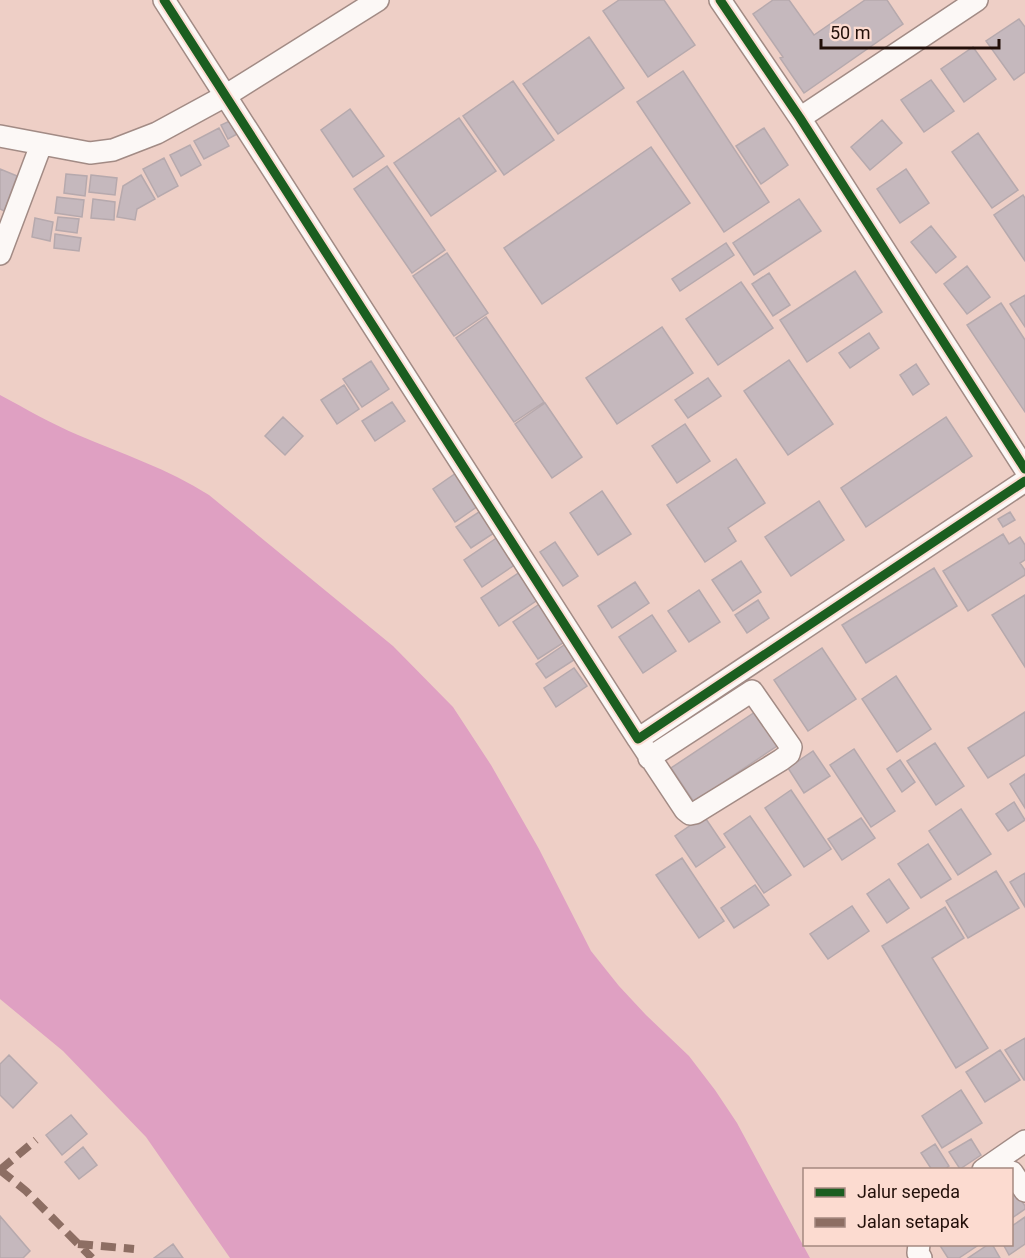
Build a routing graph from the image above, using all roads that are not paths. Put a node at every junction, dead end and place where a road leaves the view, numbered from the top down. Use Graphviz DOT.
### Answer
graph roads {
  1 [pos="164,0"];
  2 [pos="378,0"];
  3 [pos="720,0"];
  4 [pos="977,0"];
  5 [pos="225,96"];
  6 [pos="800,118"];
  7 [pos="0,136"];
  8 [pos="41,145"];
  9 [pos="0,254"];
  10 [pos="1025,469"];
  11 [pos="1025,481"];
  12 [pos="638,739"];
  13 [pos="649,758"];
  14 [pos="1025,1141"];
  15 [pos="1008,1166"];
  16 [pos="1013,1173"];
  17 [pos="1025,1191"];
  1 -- 5 [label="street"];
  2 -- 5 [label="street"];
  3 -- 6 [label="street"];
  4 -- 6 [label="street"];
  5 -- 8 [label="street"];
  5 -- 12 [label="street"];
  6 -- 10 [label="street"];
  7 -- 8 [label="street"];
  8 -- 9 [label="street"];
  11 -- 12 [label="street"];
  12 -- 13 [label="street"];
  13 -- 13 [label="street"];
  14 -- 15 [label="street"];
  16 -- 17 [label="street"];
}
